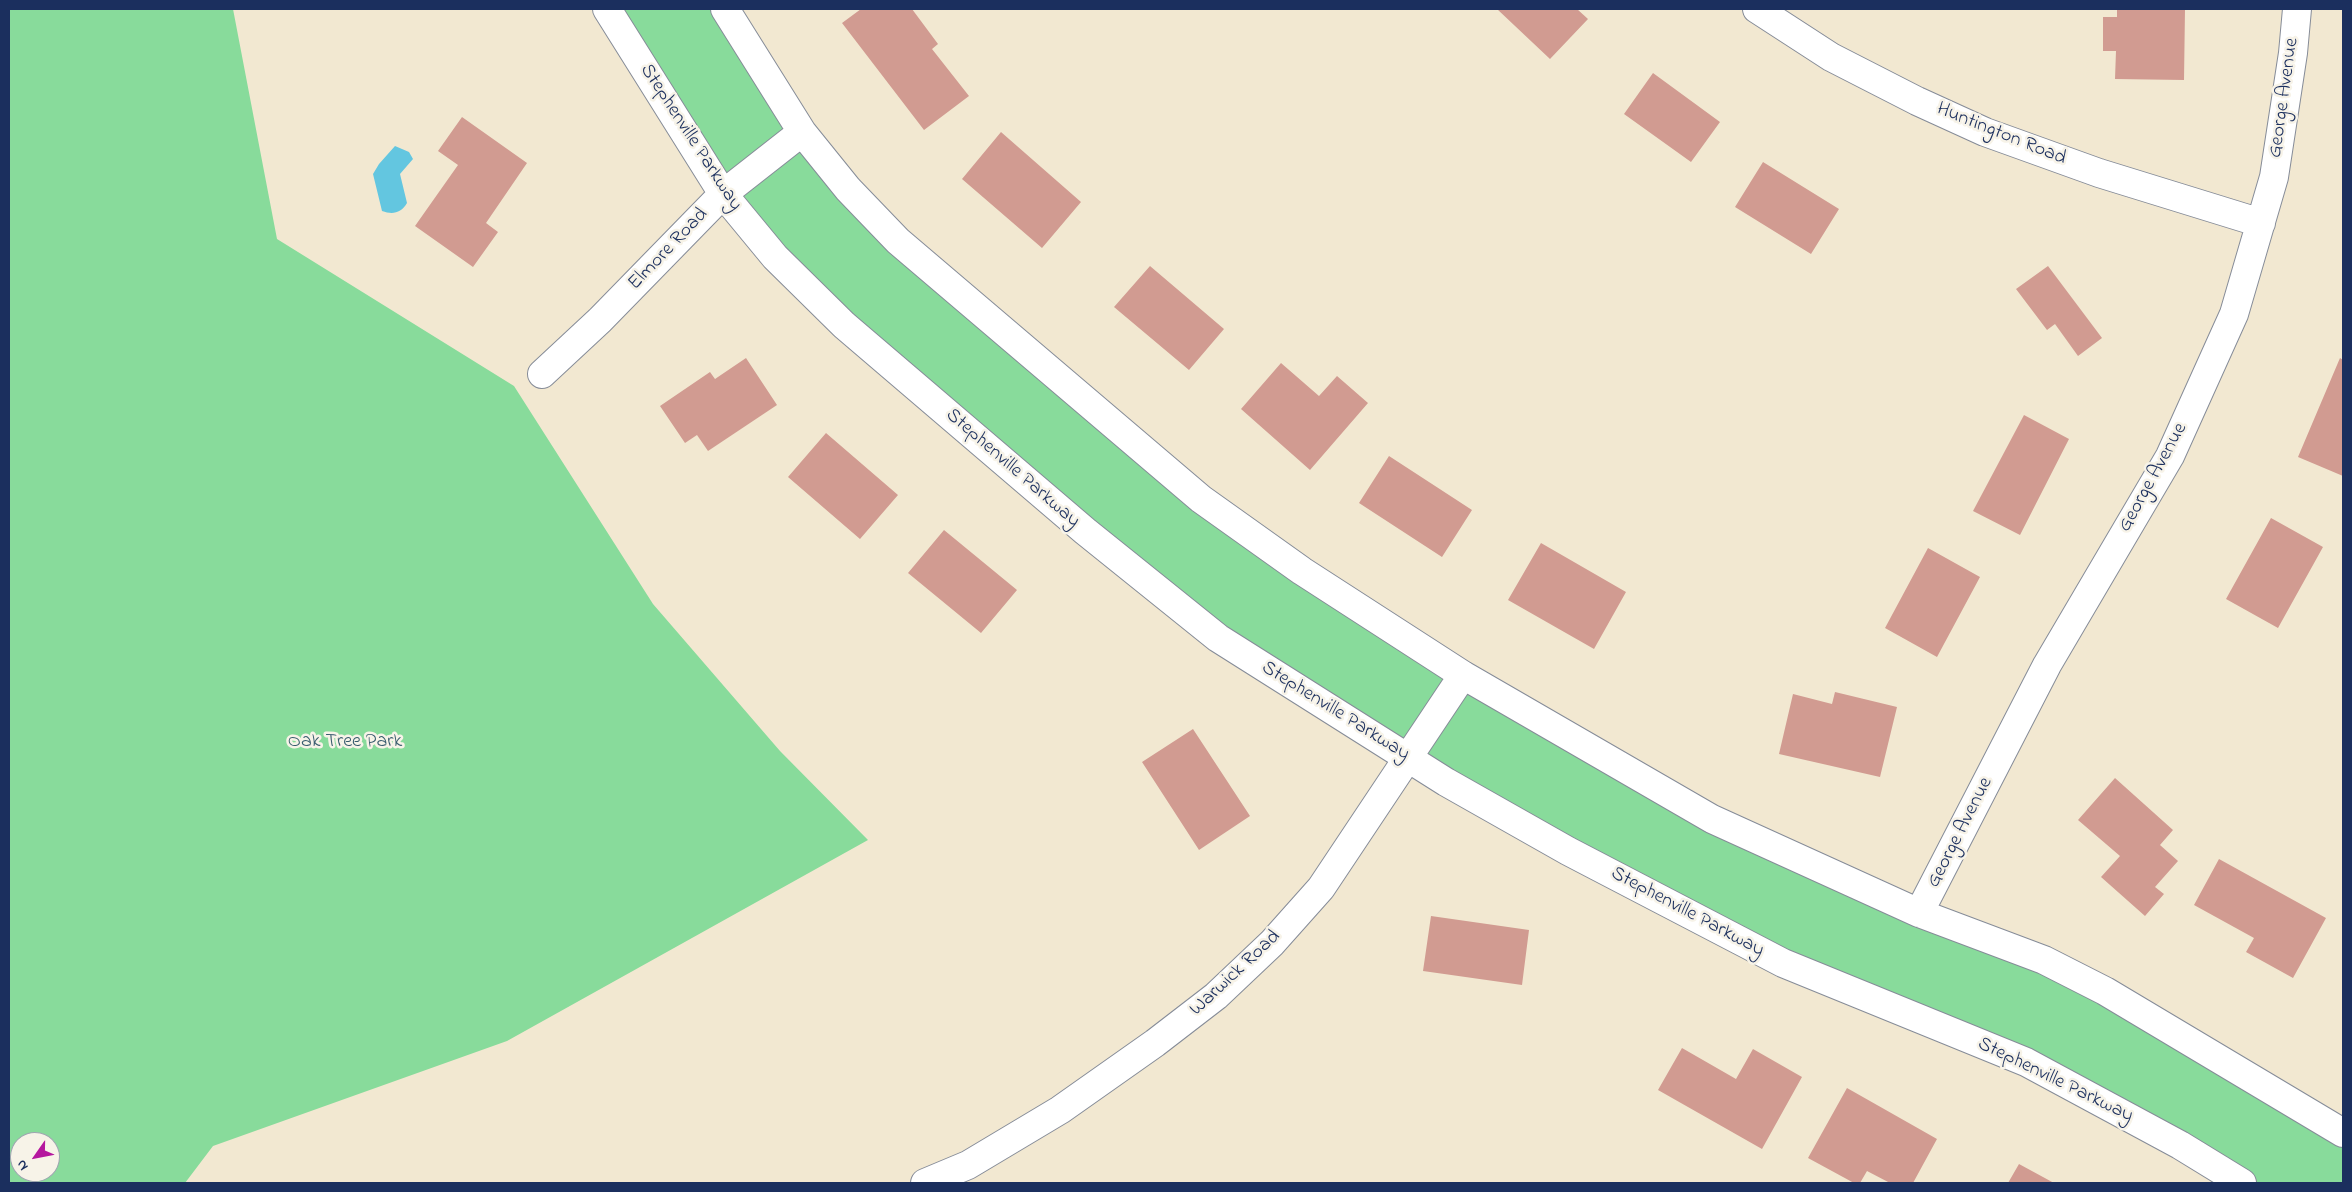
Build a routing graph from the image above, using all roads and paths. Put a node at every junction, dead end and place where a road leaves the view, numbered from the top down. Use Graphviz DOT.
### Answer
graph roads {
  1 [pos="607,9"];
  2 [pos="725,9"];
  3 [pos="1757,9"];
  4 [pos="2296,9"];
  5 [pos="802,132"];
  6 [pos="723,194"];
  7 [pos="2262,223"];
  8 [pos="542,374"];
  9 [pos="1463,675"];
  10 [pos="1408,758"];
  11 [pos="1919,912"];
  12 [pos="2343,1133"];
  13 [pos="973,1174"];
  14 [pos="925,1183"];
  15 [pos="2242,1183"];
  1 -- 6 [label="street, Stephenville Parkway"];
  2 -- 5 [label="street"];
  3 -- 7 [label="street, Huntington Road"];
  4 -- 7 [label="street, George Avenue"];
  5 -- 6 [label="street, Elmore Road"];
  5 -- 9 [label="street"];
  6 -- 8 [label="street, Elmore Road"];
  6 -- 10 [label="street, Stephenville Parkway"];
  7 -- 11 [label="street, George Avenue"];
  9 -- 10 [label="street, Warwick Road"];
  9 -- 11 [label="street"];
  10 -- 13 [label="street, Warwick Road"];
  10 -- 15 [label="street, Stephenville Parkway"];
  11 -- 12 [label="street"];
  13 -- 14 [label="street, Warwick Road"];
}
